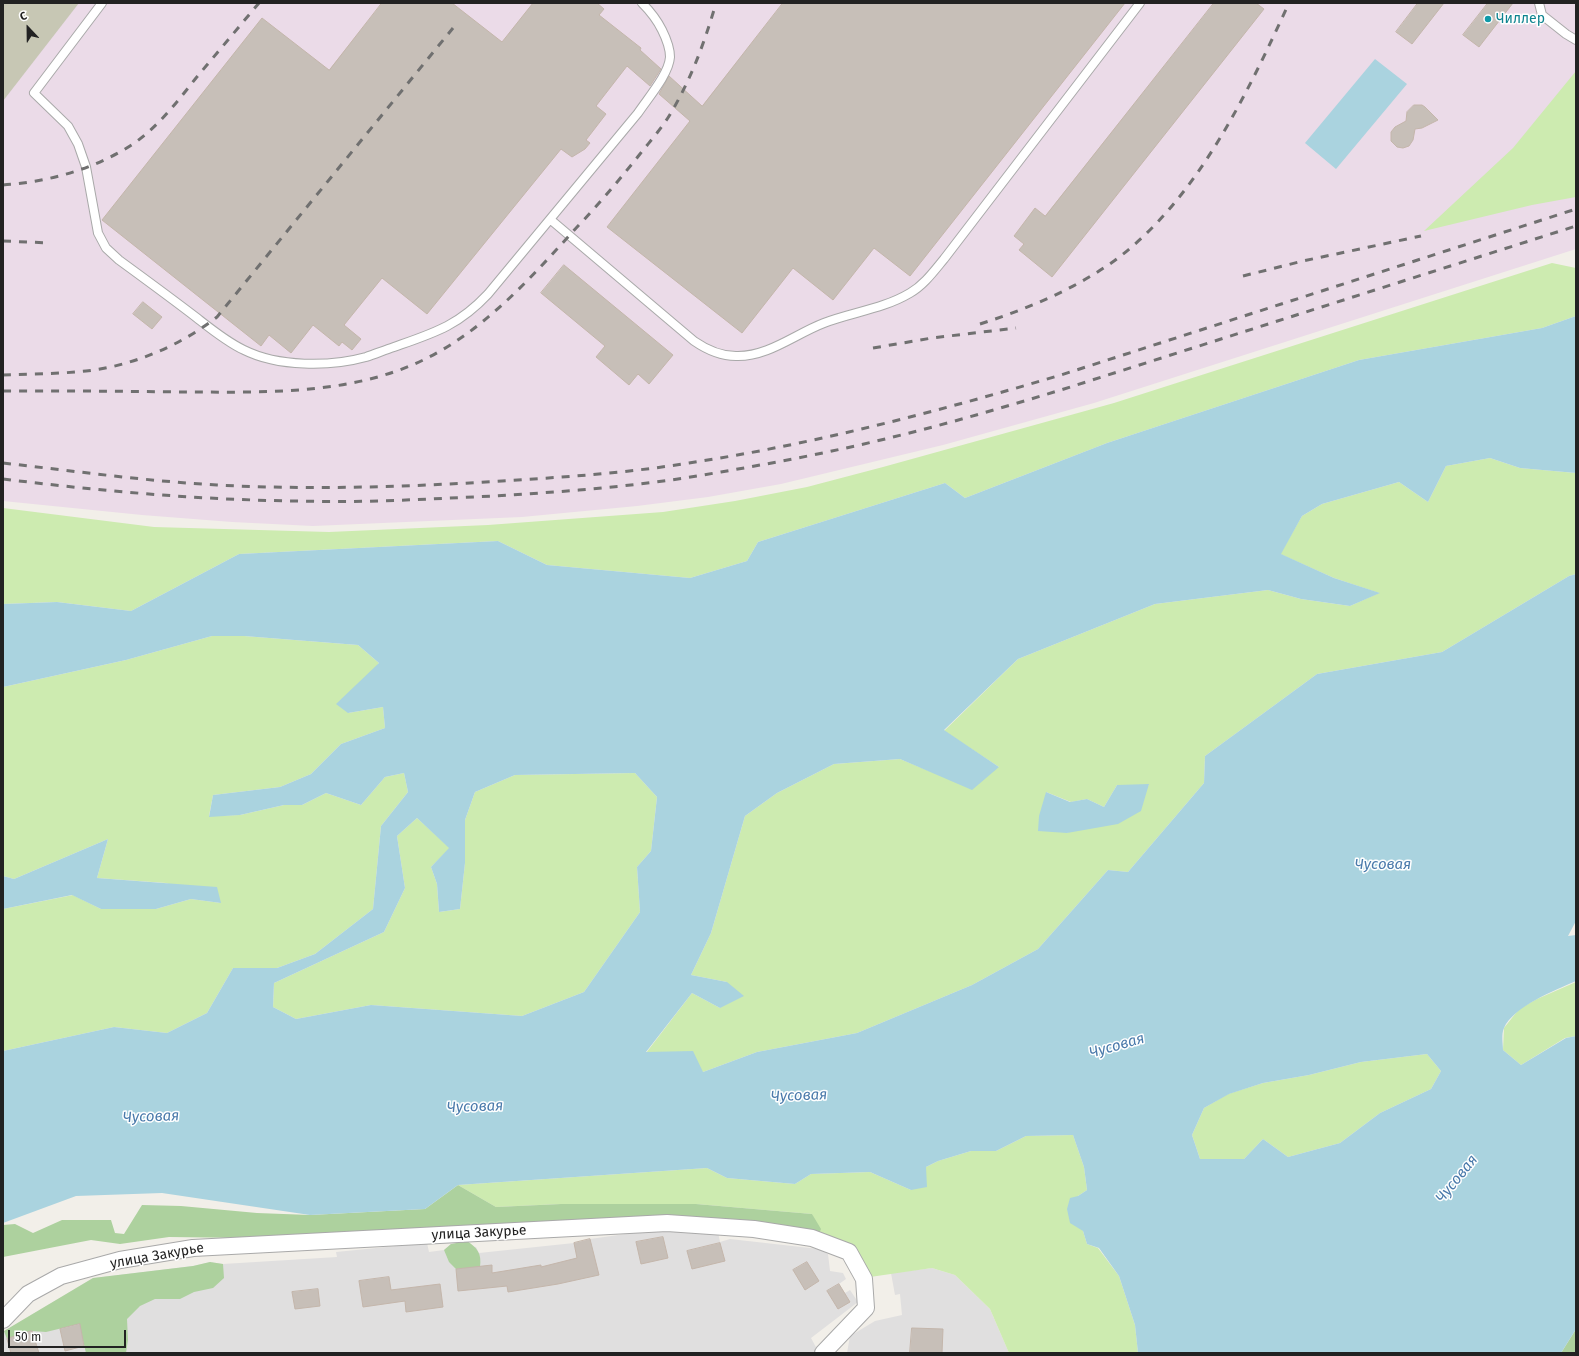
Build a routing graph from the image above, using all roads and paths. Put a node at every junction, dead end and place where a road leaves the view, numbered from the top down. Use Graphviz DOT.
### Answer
graph roads {
  1 [pos="102,3"];
  2 [pos="642,3"];
  3 [pos="1140,3"];
  4 [pos="1539,3"];
  5 [pos="1576,40"];
  6 [pos="551,220"];
  7 [pos="3,1320"];
  8 [pos="839,1336"];
  9 [pos="823,1353"];
  10 [pos="837,1353"];
  1 -- 6 [label="lane"];
  2 -- 6 [label="lane"];
  3 -- 6 [label="lane"];
  4 -- 5 [label="lane"];
  7 -- 8 [label="street, улица Закурье"];
  8 -- 9 [label="street, улица Закурье"];
  8 -- 10 [label="street"];
}
